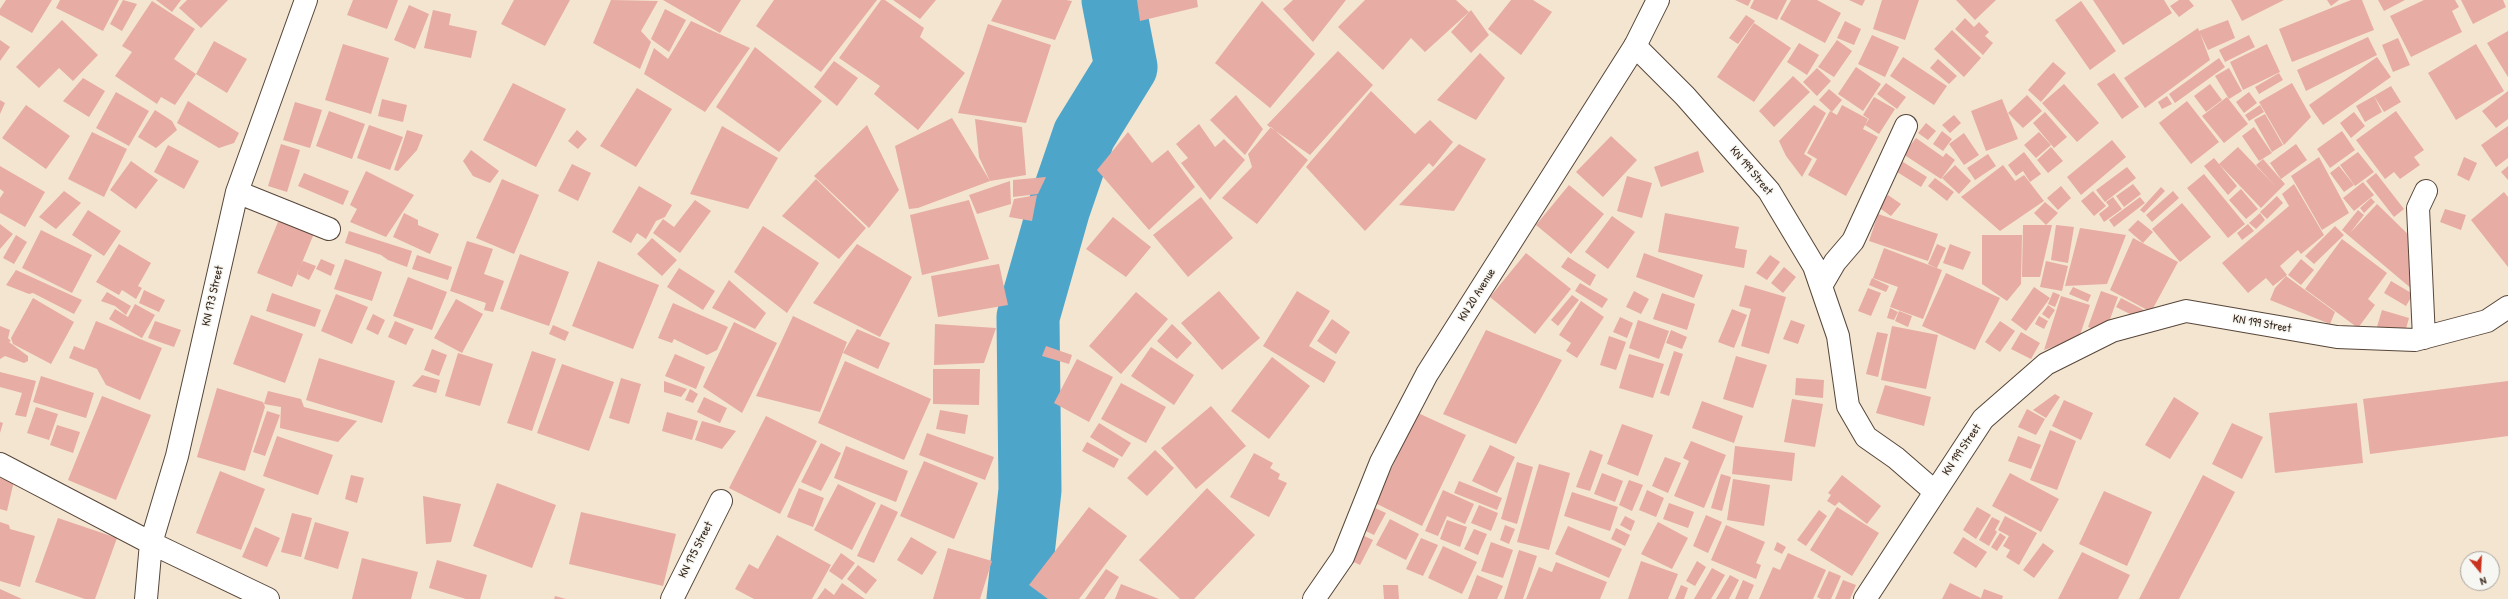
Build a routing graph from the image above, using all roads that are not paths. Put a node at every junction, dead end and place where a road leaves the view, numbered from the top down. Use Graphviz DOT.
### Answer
graph roads {
  1 [pos="306,0"];
  2 [pos="1658,0"];
  3 [pos="1635,46"];
  4 [pos="1906,126"];
  5 [pos="2426,191"];
  6 [pos="237,192"];
  7 [pos="329,229"];
  8 [pos="1821,286"];
  9 [pos="2508,308"];
  10 [pos="2424,338"];
  11 [pos="0,464"];
  12 [pos="1934,491"];
  13 [pos="721,501"];
  14 [pos="151,543"];
  15 [pos="146,599"];
  16 [pos="268,599"];
  17 [pos="672,599"];
  18 [pos="1314,599"];
  19 [pos="1865,599"];
  1 -- 6 [label="street, KN 173 Street"];
  2 -- 3 [label="street, KN 20 Avenue"];
  3 -- 8 [label="street, KN 199 Street"];
  3 -- 18 [label="street, KN 20 Avenue"];
  4 -- 8 [label="street"];
  5 -- 10 [label="street"];
  6 -- 7 [label="street"];
  6 -- 14 [label="street, KN 173 Street"];
  8 -- 12 [label="street, KN 199 Street"];
  9 -- 10 [label="street, KN 199 Street"];
  10 -- 12 [label="street, KN 199 Street"];
  11 -- 14 [label="street"];
  12 -- 19 [label="street"];
  13 -- 17 [label="street, KN 175 Street"];
  14 -- 15 [label="street, KN 173 Street"];
  14 -- 16 [label="street"];
}
